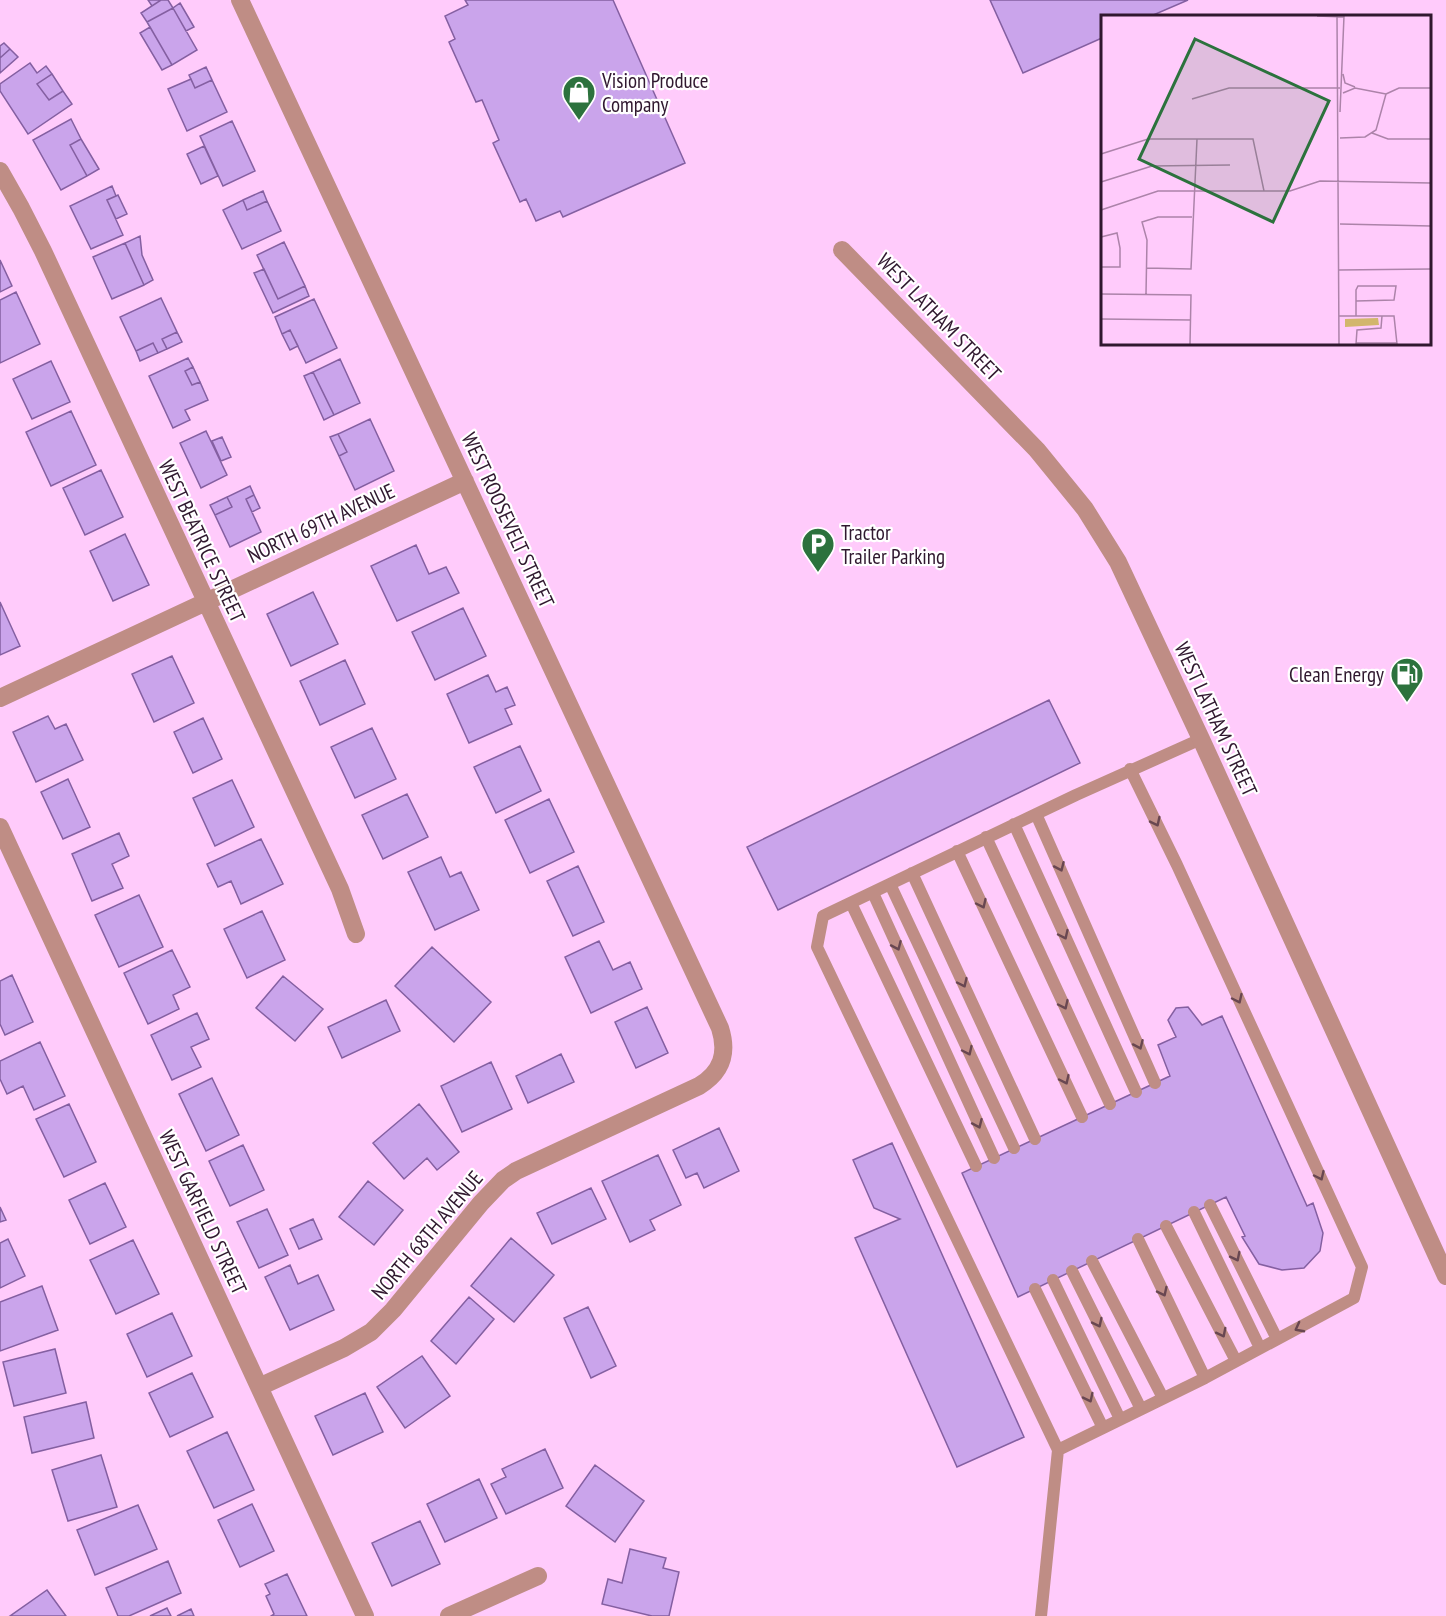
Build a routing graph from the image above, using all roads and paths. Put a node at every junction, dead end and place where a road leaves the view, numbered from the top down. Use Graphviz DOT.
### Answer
graph roads {
  1 [pos="240,0"];
  2 [pos="0,171"];
  3 [pos="842,250"];
  4 [pos="465,481"];
  5 [pos="206,602"];
  6 [pos="0,698"];
  7 [pos="1201,739"];
  8 [pos="1130,770"];
  9 [pos="1036,814"];
  10 [pos="1014,824"];
  11 [pos="0,827"];
  12 [pos="986,837"];
  13 [pos="957,851"];
  14 [pos="912,873"];
  15 [pos="890,884"];
  16 [pos="873,893"];
  17 [pos="851,903"];
  18 [pos="356,934"];
  19 [pos="721,1061"];
  20 [pos="1155,1083"];
  21 [pos="1136,1092"];
  22 [pos="1110,1104"];
  23 [pos="1082,1117"];
  24 [pos="1035,1139"];
  25 [pos="1014,1148"];
  26 [pos="994,1158"];
  27 [pos="976,1166"];
  28 [pos="1210,1205"];
  29 [pos="1194,1212"];
  30 [pos="1166,1226"];
  31 [pos="1138,1239"];
  32 [pos="1092,1261"];
  33 [pos="1072,1270"];
  34 [pos="1446,1276"];
  35 [pos="1053,1280"];
  36 [pos="1035,1289"];
  37 [pos="1277,1339"];
  38 [pos="1260,1348"];
  39 [pos="1236,1361"];
  40 [pos="1204,1378"];
  41 [pos="259,1387"];
  42 [pos="1163,1398"];
  43 [pos="1141,1409"];
  44 [pos="1120,1419"];
  45 [pos="1103,1428"];
  46 [pos="1058,1450"];
  47 [pos="538,1576"];
  48 [pos="364,1616"];
  49 [pos="449,1616"];
  50 [pos="1041,1616"];
  1 -- 4 [label="street, WEST ROOSEVELT STREET"];
  2 -- 5 [label="street, WEST BEATRICE STREET"];
  3 -- 7 [label="street, WEST LATHAM STREET"];
  4 -- 5 [label="street, NORTH 69TH AVENUE"];
  4 -- 19 [label="street, WEST ROOSEVELT STREET"];
  5 -- 6 [label="street, NORTH 69TH AVENUE"];
  5 -- 18 [label="street, WEST BEATRICE STREET"];
  7 -- 8 [label="lane"];
  7 -- 34 [label="street, WEST LATHAM STREET"];
  8 -- 9 [label="lane"];
  8 -- 37 [label="lane, one-way"];
  9 -- 10 [label="lane"];
  9 -- 20 [label="lane, one-way"];
  10 -- 12 [label="lane"];
  10 -- 21 [label="lane, one-way"];
  11 -- 41 [label="street, WEST GARFIELD STREET"];
  12 -- 13 [label="lane"];
  12 -- 22 [label="lane, one-way"];
  13 -- 14 [label="lane"];
  13 -- 23 [label="lane, one-way"];
  14 -- 15 [label="lane"];
  14 -- 24 [label="lane, one-way"];
  15 -- 16 [label="lane"];
  15 -- 25 [label="lane, one-way"];
  16 -- 17 [label="lane"];
  16 -- 26 [label="lane, one-way"];
  17 -- 27 [label="lane"];
  17 -- 46 [label="lane"];
  19 -- 41 [label="street, NORTH 68TH AVENUE"];
  28 -- 37 [label="lane, one-way"];
  29 -- 38 [label="lane"];
  30 -- 39 [label="lane, one-way"];
  31 -- 40 [label="lane, one-way"];
  32 -- 42 [label="lane"];
  33 -- 43 [label="lane, one-way"];
  35 -- 44 [label="lane"];
  36 -- 45 [label="lane, one-way"];
  37 -- 38 [label="lane"];
  38 -- 39 [label="lane"];
  39 -- 40 [label="lane"];
  40 -- 42 [label="lane"];
  41 -- 48 [label="street, WEST GARFIELD STREET"];
  42 -- 43 [label="lane"];
  43 -- 44 [label="lane"];
  44 -- 45 [label="lane"];
  45 -- 46 [label="lane"];
  46 -- 50 [label="lane"];
  47 -- 49 [label="street"];
}
